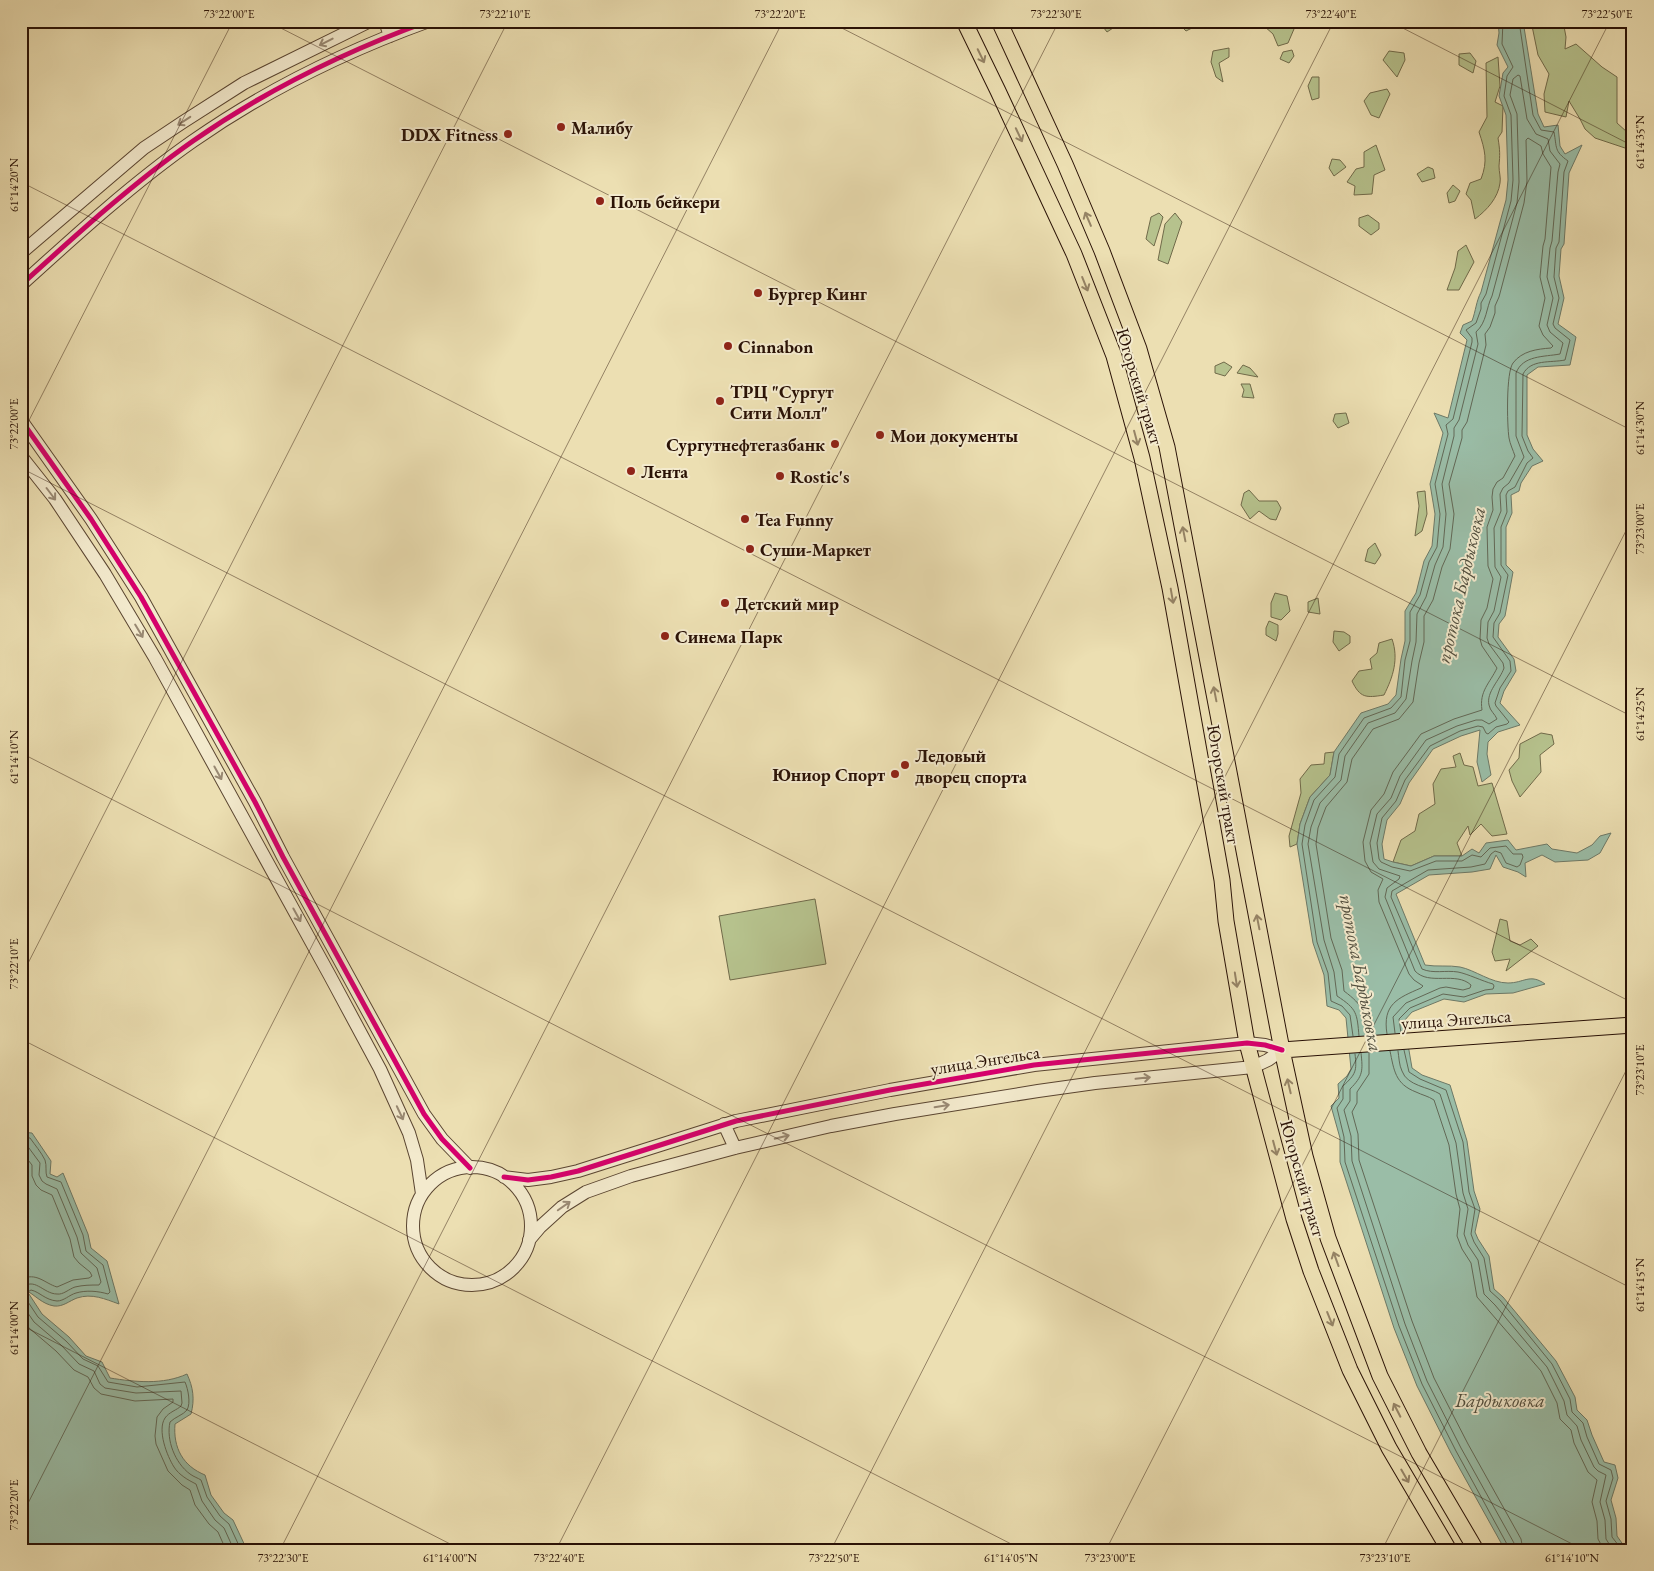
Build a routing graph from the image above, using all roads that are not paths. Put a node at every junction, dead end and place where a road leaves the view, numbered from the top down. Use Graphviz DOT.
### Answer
graph roads {
  1 [pos="370,21"];
  2 [pos="385,21"];
  3 [pos="430,21"];
  4 [pos="964,21"];
  5 [pos="999,21"];
  6 [pos="390,36"];
  7 [pos="21,253"];
  8 [pos="21,284"];
  9 [pos="21,420"];
  10 [pos="21,456"];
  11 [pos="1633,1025"];
  12 [pos="1247,1043"];
  13 [pos="1282,1050"];
  14 [pos="1253,1067"];
  15 [pos="724,1124"];
  16 [pos="735,1148"];
  17 [pos="470,1168"];
  18 [pos="504,1177"];
  19 [pos="422,1194"];
  20 [pos="529,1240"];
  21 [pos="1449,1550"];
  22 [pos="1476,1550"];
  1 -- 7 [label="street, one-way"];
  2 -- 6 [label="street"];
  3 -- 6 [label="street"];
  4 -- 12 [label="main road, Югорский тракт, one-way"];
  13 -- 5 [label="main road, Югорский тракт, one-way"];
  6 -- 8 [label="street"];
  9 -- 17 [label="street"];
  10 -- 19 [label="street, one-way"];
  11 -- 13 [label="main road, улица Энгельса"];
  12 -- 13 [label="street, улица Энгельса"];
  12 -- 14 [label="main road, Югорский тракт"];
  12 -- 15 [label="street, улица Энгельса"];
  13 -- 14 [label="street, улица Энгельса"];
  22 -- 13 [label="main road, Югорский тракт, one-way"];
  16 -- 14 [label="street, улица Энгельса, one-way"];
  14 -- 21 [label="main road, Югорский тракт, one-way"];
  15 -- 16 [label="street"];
  15 -- 18 [label="street, улица Энгельса"];
  20 -- 16 [label="street, улица Энгельса, one-way"];
  17 -- 18 [label="street"];
  17 -- 19 [label="street"];
  18 -- 20 [label="street"];
  19 -- 20 [label="street"];
}
